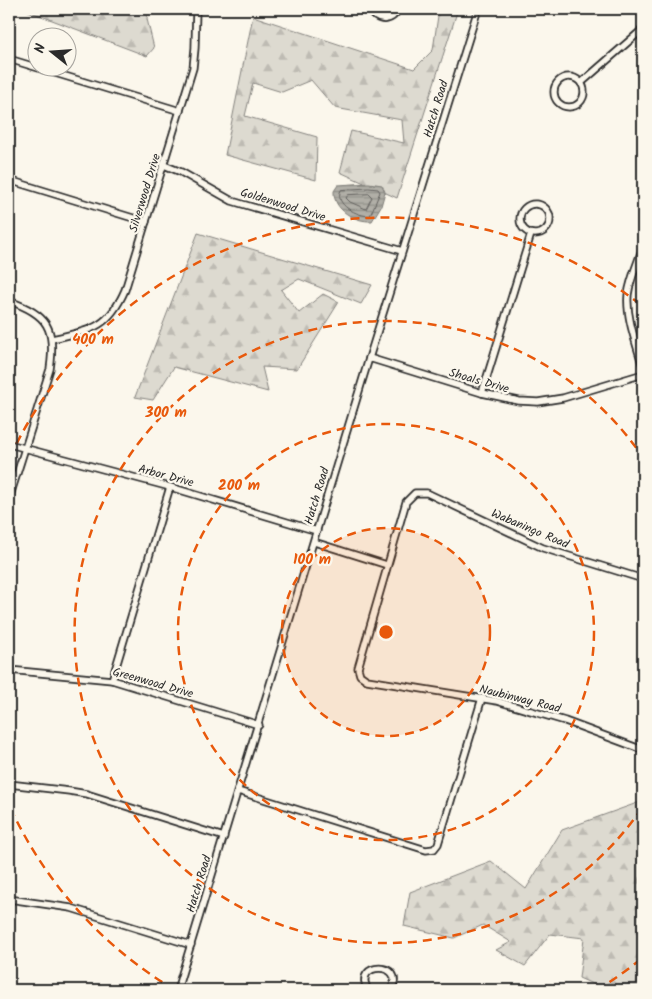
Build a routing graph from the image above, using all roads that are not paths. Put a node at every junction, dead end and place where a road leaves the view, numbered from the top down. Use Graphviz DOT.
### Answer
graph roads {
  1 [pos="196,9"];
  2 [pos="370,9"];
  3 [pos="398,9"];
  4 [pos="478,9"];
  5 [pos="643,29"];
  6 [pos="9,59"];
  7 [pos="581,83"];
  8 [pos="180,111"];
  9 [pos="164,165"];
  10 [pos="9,180"];
  11 [pos="146,222"];
  12 [pos="531,234"];
  13 [pos="643,247"];
  14 [pos="402,252"];
  15 [pos="9,301"];
  16 [pos="52,339"];
  17 [pos="369,358"];
  18 [pos="643,367"];
  19 [pos="643,374"];
  20 [pos="482,393"];
  21 [pos="9,444"];
  22 [pos="24,449"];
  23 [pos="170,487"];
  24 [pos="9,498"];
  25 [pos="318,531"];
  26 [pos="314,542"];
  27 [pos="387,565"];
  28 [pos="643,579"];
  29 [pos="9,670"];
  30 [pos="112,680"];
  31 [pos="482,698"];
  32 [pos="259,725"];
  33 [pos="643,750"];
  34 [pos="9,784"];
  35 [pos="238,791"];
  36 [pos="224,837"];
  37 [pos="9,899"];
  38 [pos="191,945"];
  39 [pos="177,990"];
  40 [pos="368,990"];
  41 [pos="390,990"];
  1 -- 8 [label="street, Silverwood Drive"];
  2 -- 3 [label="street"];
  4 -- 14 [label="street, Hatch Road"];
  5 -- 7 [label="street"];
  6 -- 8 [label="street"];
  7 -- 7 [label="street"];
  8 -- 9 [label="street, Silverwood Drive"];
  9 -- 11 [label="street, Silverwood Drive"];
  9 -- 14 [label="street, Goldenwood Drive"];
  10 -- 11 [label="street"];
  11 -- 16 [label="street, Silverwood Drive"];
  12 -- 12 [label="street"];
  12 -- 20 [label="street"];
  13 -- 18 [label="street"];
  14 -- 17 [label="street, Hatch Road"];
  15 -- 16 [label="street"];
  16 -- 22 [label="street"];
  17 -- 20 [label="street, Shoals Drive"];
  17 -- 25 [label="street, Hatch Road"];
  19 -- 20 [label="street, Shoals Drive"];
  21 -- 22 [label="street, Arbor Drive"];
  22 -- 23 [label="street, Arbor Drive"];
  22 -- 24 [label="street"];
  23 -- 25 [label="street, Arbor Drive"];
  23 -- 30 [label="street"];
  25 -- 26 [label="street, Hatch Road"];
  26 -- 27 [label="street"];
  26 -- 32 [label="street, Hatch Road"];
  27 -- 28 [label="street, Wabaningo Road"];
  27 -- 31 [label="street, Naubinway Road"];
  29 -- 30 [label="street, Greenwood Drive"];
  30 -- 32 [label="street, Greenwood Drive"];
  31 -- 33 [label="street, Naubinway Road"];
  31 -- 35 [label="street"];
  32 -- 35 [label="street, Hatch Road"];
  34 -- 36 [label="street"];
  35 -- 36 [label="street, Hatch Road"];
  36 -- 38 [label="street, Hatch Road"];
  37 -- 38 [label="street"];
  38 -- 39 [label="street, Hatch Road"];
  40 -- 41 [label="street"];
}
